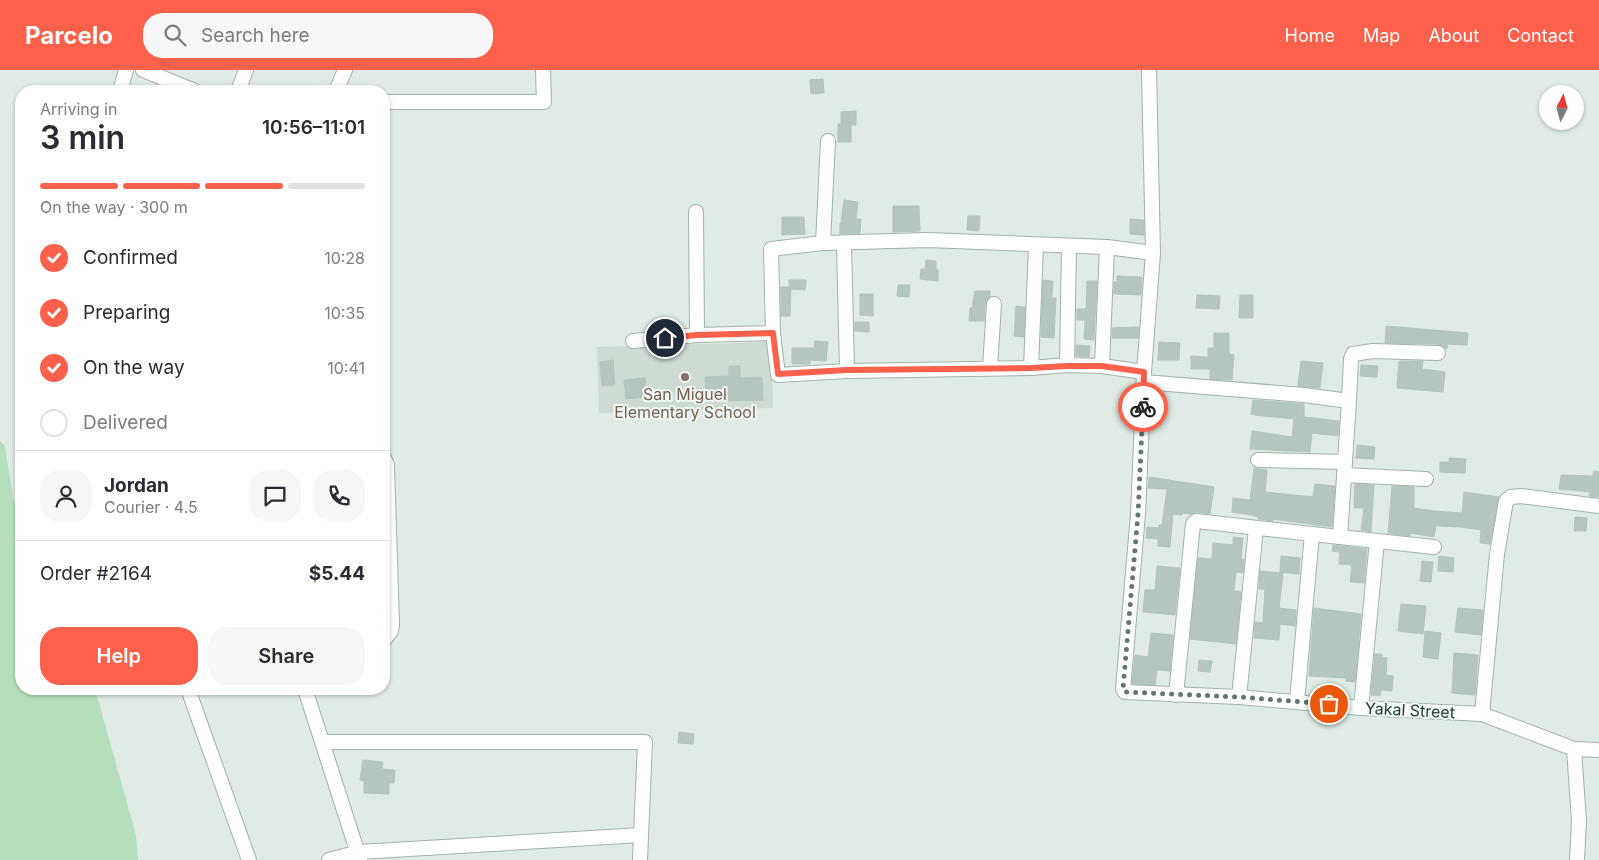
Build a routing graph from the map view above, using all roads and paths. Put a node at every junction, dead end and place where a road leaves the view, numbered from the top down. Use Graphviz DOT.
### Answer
graph roads {
  1 [pos="126,70"];
  2 [pos="143,70"];
  3 [pos="246,70"];
  4 [pos="345,70"];
  5 [pos="543,70"];
  6 [pos="1149,70"];
  7 [pos="122,85"];
  8 [pos="180,85"];
  9 [pos="240,85"];
  10 [pos="339,85"];
  11 [pos="390,102"];
  12 [pos="828,142"];
  13 [pos="696,212"];
  14 [pos="823,244"];
  15 [pos="844,244"];
  16 [pos="1036,244"];
  17 [pos="1069,247"];
  18 [pos="1107,247"];
  19 [pos="1153,253"];
  20 [pos="994,304"];
  21 [pos="773,333"];
  22 [pos="697,335"];
  23 [pos="633,341"];
  24 [pos="1438,353"];
  25 [pos="1067,366"];
  26 [pos="1102,366"];
  27 [pos="990,368"];
  28 [pos="1031,368"];
  29 [pos="847,370"];
  30 [pos="1144,377"];
  31 [pos="1349,401"];
  32 [pos="1258,460"];
  33 [pos="1345,468"];
  34 [pos="1426,479"];
  35 [pos="1599,506"];
  36 [pos="1256,528"];
  37 [pos="1312,534"];
  38 [pos="1340,537"];
  39 [pos="1376,541"];
  40 [pos="1434,547"];
  41 [pos="390,572"];
  42 [pos="390,633"];
  43 [pos="190,695"];
  44 [pos="307,695"];
  45 [pos="1176,695"];
  46 [pos="1239,697"];
  47 [pos="1297,701"];
  48 [pos="1361,708"];
  49 [pos="1482,714"];
  50 [pos="324,742"];
  51 [pos="1574,748"];
  52 [pos="1599,750"];
  53 [pos="641,835"];
  54 [pos="360,856"];
  55 [pos="249,860"];
  56 [pos="330,860"];
  57 [pos="640,860"];
  58 [pos="1577,860"];
  1 -- 7 [label="street"];
  2 -- 8 [label="street"];
  3 -- 9 [label="street"];
  4 -- 10 [label="street"];
  5 -- 11 [label="street"];
  6 -- 19 [label="street"];
  12 -- 14 [label="street"];
  13 -- 22 [label="street"];
  14 -- 15 [label="street"];
  14 -- 21 [label="street"];
  15 -- 16 [label="street"];
  15 -- 29 [label="street"];
  16 -- 17 [label="street"];
  16 -- 28 [label="street"];
  17 -- 18 [label="street"];
  17 -- 25 [label="street"];
  18 -- 19 [label="street"];
  18 -- 26 [label="street"];
  19 -- 30 [label="street"];
  20 -- 27 [label="street"];
  21 -- 22 [label="street"];
  21 -- 29 [label="street"];
  22 -- 23 [label="street"];
  24 -- 31 [label="street"];
  25 -- 26 [label="street"];
  25 -- 28 [label="street"];
  26 -- 30 [label="street"];
  27 -- 28 [label="street"];
  27 -- 29 [label="street"];
  30 -- 31 [label="street"];
  30 -- 45 [label="street, Yakal Street"];
  31 -- 33 [label="street"];
  32 -- 33 [label="street"];
  33 -- 34 [label="street"];
  33 -- 38 [label="street"];
  35 -- 49 [label="street"];
  36 -- 37 [label="street"];
  36 -- 45 [label="street"];
  36 -- 46 [label="street"];
  37 -- 38 [label="street"];
  37 -- 47 [label="street"];
  38 -- 39 [label="street"];
  39 -- 40 [label="street"];
  39 -- 48 [label="street"];
  41 -- 42 [label="street"];
  43 -- 55 [label="street"];
  44 -- 50 [label="street"];
  45 -- 46 [label="street, Yakal Street"];
  46 -- 47 [label="street, Yakal Street"];
  47 -- 48 [label="street, Yakal Street"];
  48 -- 49 [label="street, Yakal Street"];
  49 -- 51 [label="street, Yakal Street"];
  50 -- 53 [label="street"];
  50 -- 54 [label="street"];
  51 -- 52 [label="street, Yakal Street"];
  51 -- 58 [label="street"];
  53 -- 54 [label="street"];
  53 -- 57 [label="street"];
  54 -- 56 [label="street"];
}
